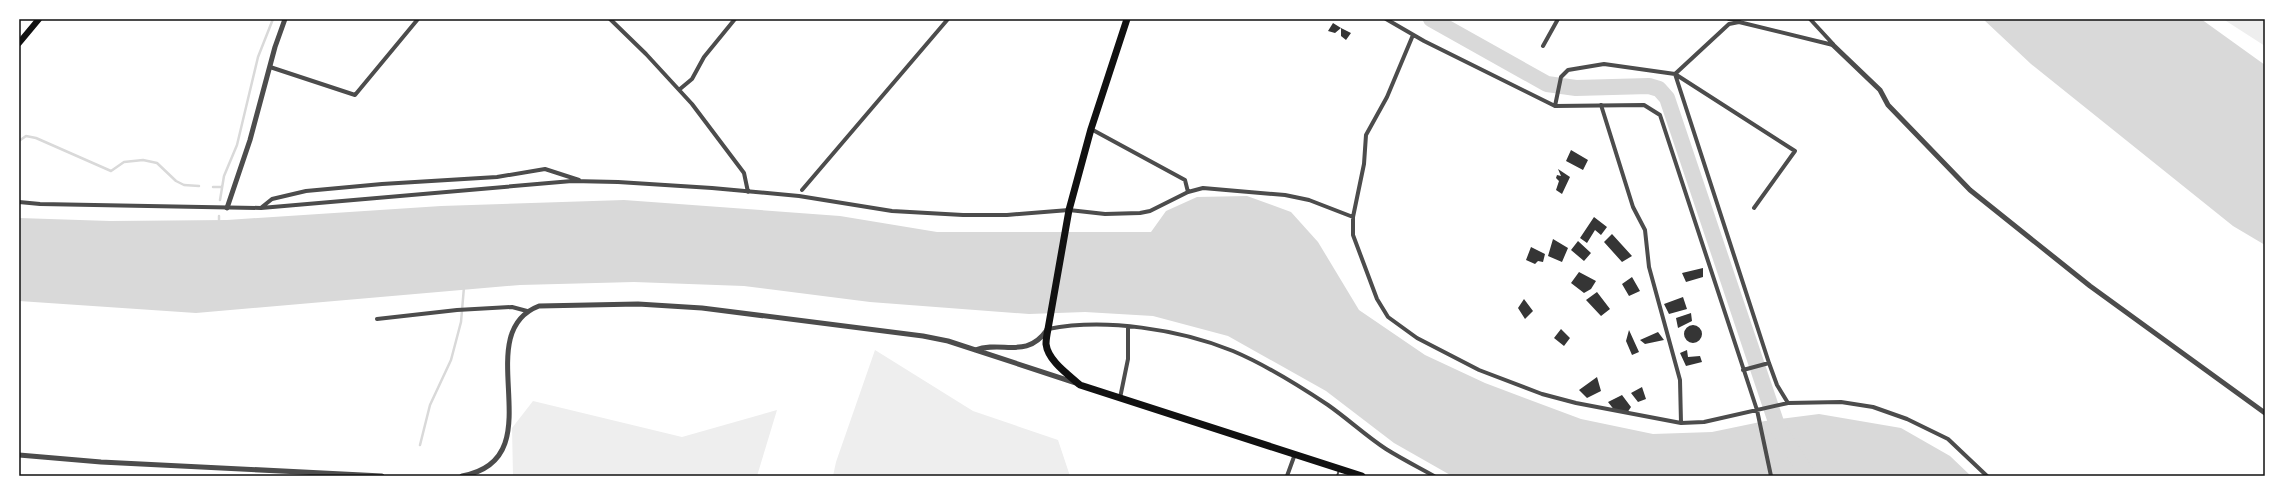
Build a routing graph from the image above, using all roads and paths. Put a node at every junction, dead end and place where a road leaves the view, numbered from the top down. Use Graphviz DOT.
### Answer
graph roads {
  1 [pos="39,19"];
  2 [pos="285,19"];
  3 [pos="418,19"];
  4 [pos="610,19"];
  5 [pos="735,19"];
  6 [pos="948,19"];
  7 [pos="1127,19"];
  8 [pos="1558,19"];
  9 [pos="1730,19"];
  10 [pos="1810,19"];
  11 [pos="1389,20"];
  12 [pos="1739,22"];
  13 [pos="1413,34"];
  14 [pos="19,43"];
  15 [pos="1833,45"];
  16 [pos="1543,46"];
  17 [pos="270,67"];
  18 [pos="1675,74"];
  19 [pos="680,88"];
  20 [pos="1601,104"];
  21 [pos="1555,106"];
  22 [pos="1091,129"];
  23 [pos="583,181"];
  24 [pos="802,190"];
  25 [pos="748,192"];
  26 [pos="1188,192"];
  27 [pos="19,202"];
  28 [pos="228,208"];
  29 [pos="261,208"];
  30 [pos="1754,208"];
  31 [pos="1069,213"];
  32 [pos="1353,217"];
  33 [pos="527,311"];
  34 [pos="377,319"];
  35 [pos="1048,326"];
  36 [pos="1128,327"];
  37 [pos="975,350"];
  38 [pos="1769,363"];
  39 [pos="1743,370"];
  40 [pos="1080,385"];
  41 [pos="1120,399"];
  42 [pos="1786,404"];
  43 [pos="1759,410"];
  44 [pos="2265,413"];
  45 [pos="1681,423"];
  46 [pos="1295,454"];
  47 [pos="19,455"];
  48 [pos="1338,472"];
  49 [pos="382,476"];
  50 [pos="462,476"];
  51 [pos="1287,476"];
  52 [pos="1362,476"];
  53 [pos="1434,476"];
  54 [pos="1772,476"];
  55 [pos="1987,476"];
  1 -- 14 [label="main road"];
  2 -- 17 [label="street"];
  3 -- 17 [label="street"];
  4 -- 19 [label="street"];
  5 -- 19 [label="street"];
  6 -- 24 [label="street"];
  7 -- 22 [label="highway"];
  8 -- 16 [label="street"];
  9 -- 12 [label="street"];
  10 -- 15 [label="street"];
  11 -- 13 [label="street"];
  12 -- 15 [label="street"];
  12 -- 18 [label="street"];
  13 -- 21 [label="street"];
  13 -- 32 [label="street"];
  15 -- 44 [label="street"];
  17 -- 28 [label="street"];
  18 -- 21 [label="street"];
  18 -- 30 [label="street"];
  18 -- 38 [label="street"];
  19 -- 25 [label="street"];
  20 -- 21 [label="street"];
  20 -- 39 [label="street"];
  20 -- 45 [label="street"];
  22 -- 26 [label="street"];
  22 -- 31 [label="highway"];
  23 -- 25 [label="street"];
  23 -- 29 [label="street"];
  23 -- 29 [label="street"];
  25 -- 31 [label="street"];
  26 -- 31 [label="street"];
  26 -- 32 [label="street"];
  27 -- 28 [label="street"];
  28 -- 29 [label="street"];
  31 -- 35 [label="highway"];
  32 -- 45 [label="street"];
  33 -- 34 [label="street"];
  33 -- 37 [label="street"];
  33 -- 50 [label="street"];
  35 -- 36 [label="street"];
  35 -- 37 [label="street"];
  35 -- 40 [label="highway"];
  36 -- 41 [label="street"];
  36 -- 53 [label="street"];
  37 -- 40 [label="street"];
  38 -- 39 [label="street"];
  38 -- 42 [label="street"];
  39 -- 43 [label="street"];
  40 -- 41 [label="highway"];
  41 -- 46 [label="highway"];
  42 -- 43 [label="street"];
  42 -- 55 [label="street"];
  43 -- 45 [label="street"];
  43 -- 54 [label="street"];
  46 -- 48 [label="highway"];
  46 -- 51 [label="street"];
  47 -- 49 [label="street"];
  48 -- 52 [label="highway"];
}
